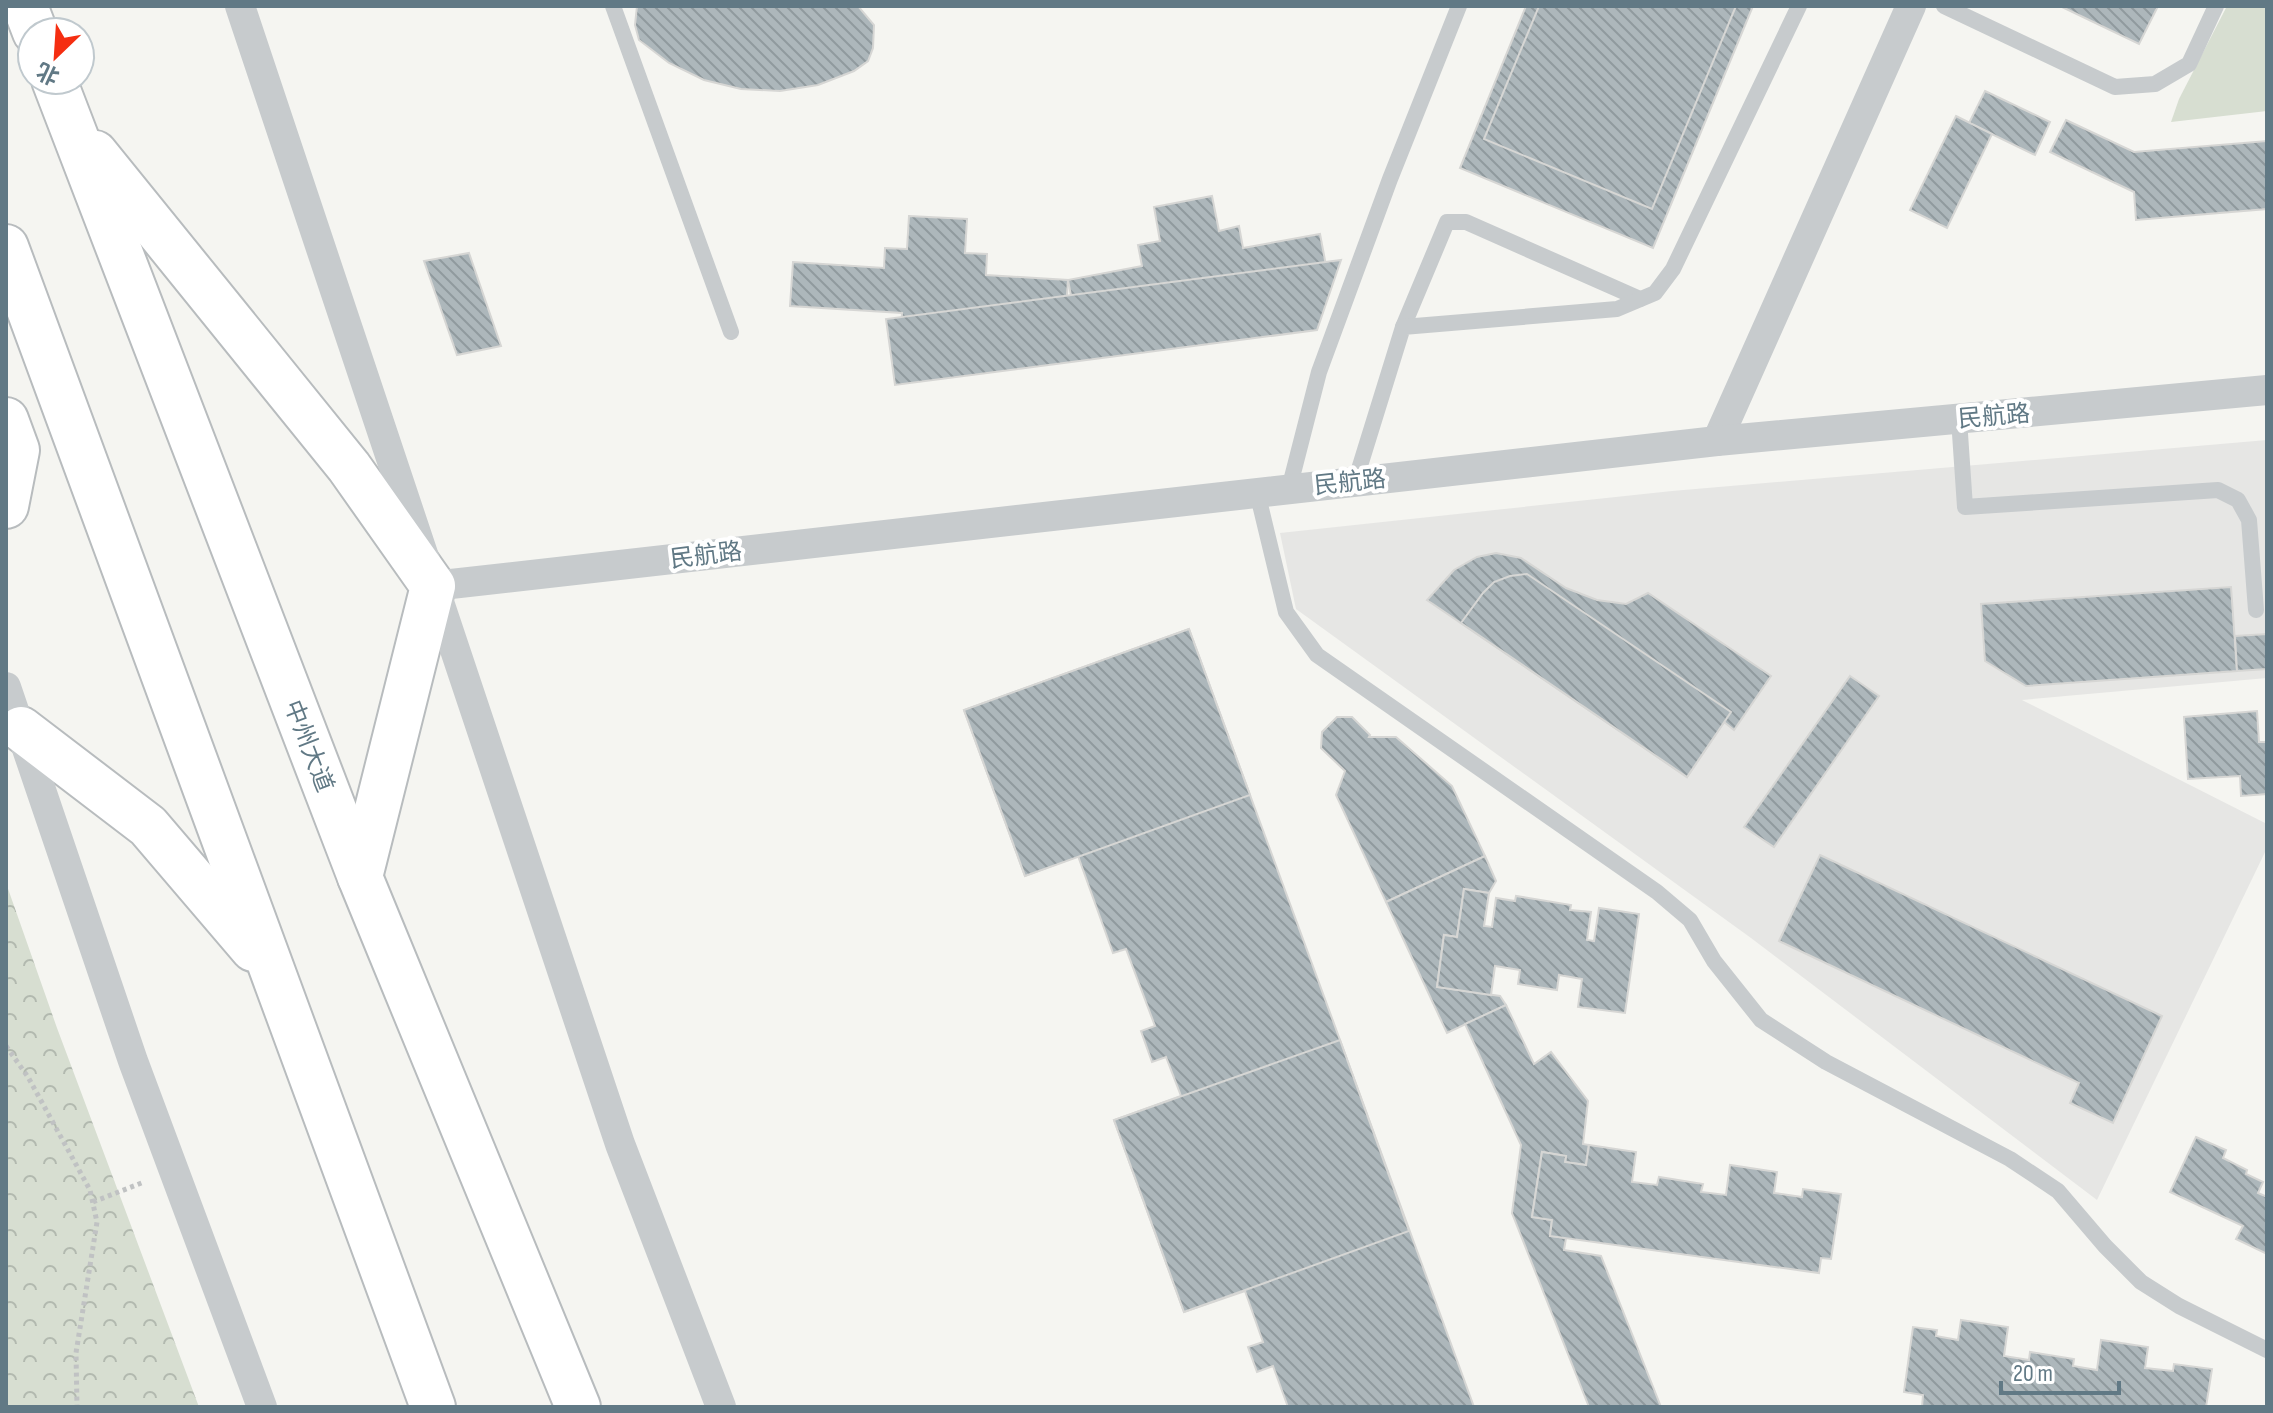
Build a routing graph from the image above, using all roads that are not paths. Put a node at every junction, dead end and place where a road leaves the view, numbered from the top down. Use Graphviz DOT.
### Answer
graph roads {
  1 [pos="240,6"];
  2 [pos="613,6"];
  3 [pos="1459,6"];
  4 [pos="1799,6"];
  5 [pos="1911,6"];
  6 [pos="1944,6"];
  7 [pos="2216,6"];
  8 [pos="66,101"];
  9 [pos="6,247"];
  10 [pos="1640,299"];
  11 [pos="1403,327"];
  12 [pos="731,332"];
  13 [pos="2267,390"];
  14 [pos="1959,419"];
  15 [pos="6,420"];
  16 [pos="1717,441"];
  17 [pos="1355,482"];
  18 [pos="1289,489"];
  19 [pos="1257,492"];
  20 [pos="6,506"];
  21 [pos="433,586"];
  22 [pos="2256,610"];
  23 [pos="6,687"];
  24 [pos="13,731"];
  25 [pos="360,877"];
  26 [pos="273,974"];
  27 [pos="2267,1350"];
  28 [pos="262,1407"];
  29 [pos="433,1407"];
  30 [pos="578,1407"];
  31 [pos="721,1407"];
  1 -- 21 [label="street"];
  2 -- 12 [label="lane"];
  3 -- 18 [label="lane"];
  4 -- 10 [label="lane"];
  5 -- 16 [label="street"];
  6 -- 7 [label="lane"];
  8 -- 21 [label="highway"];
  8 -- 25 [label="highway, 中州大道"];
  9 -- 26 [label="highway"];
  10 -- 11 [label="lane"];
  10 -- 11 [label="lane"];
  11 -- 17 [label="lane"];
  13 -- 14 [label="street, 民航路"];
  14 -- 16 [label="street, 民航路"];
  14 -- 22 [label="lane"];
  15 -- 20 [label="highway"];
  16 -- 17 [label="street, 民航路"];
  17 -- 18 [label="street, 民航路"];
  18 -- 19 [label="street, 民航路"];
  19 -- 21 [label="street, 民航路"];
  19 -- 27 [label="lane"];
  21 -- 25 [label="highway"];
  21 -- 31 [label="street"];
  23 -- 24 [label="street"];
  24 -- 26 [label="highway"];
  24 -- 28 [label="street"];
  25 -- 30 [label="highway, 中州大道"];
  26 -- 29 [label="highway"];
}
